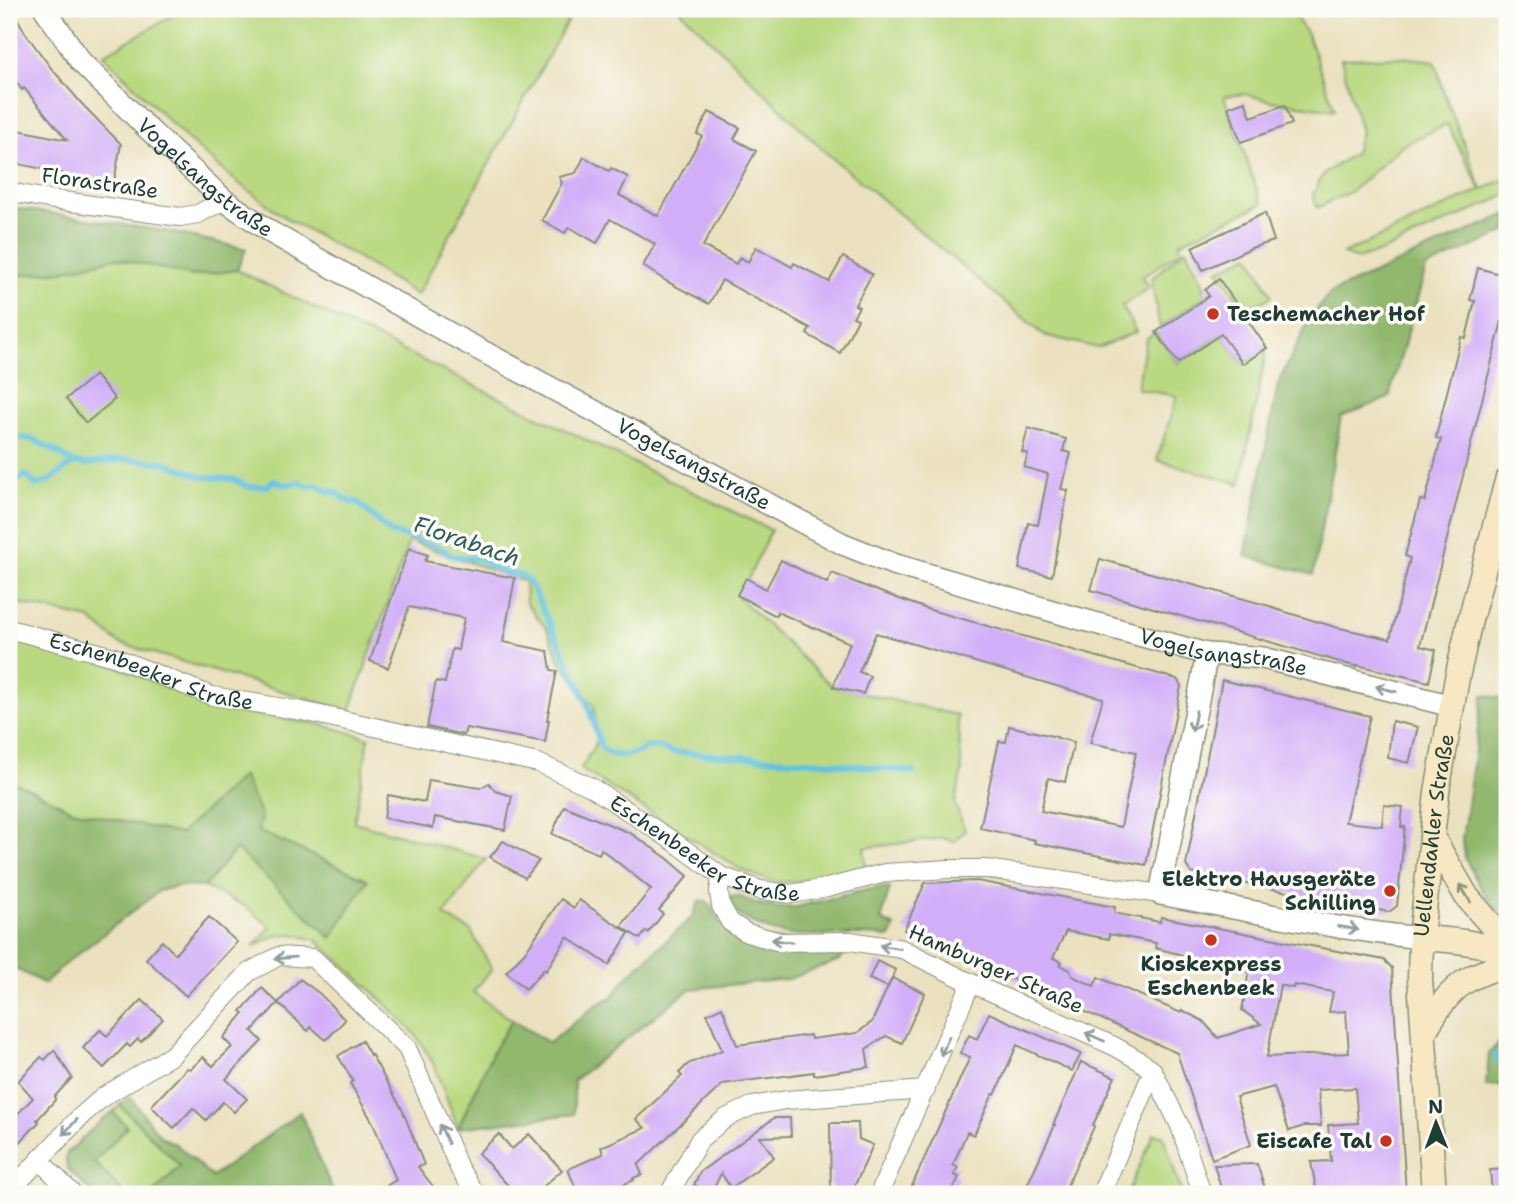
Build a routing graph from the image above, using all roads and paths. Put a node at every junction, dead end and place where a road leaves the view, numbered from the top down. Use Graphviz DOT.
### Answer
graph roads {
  1 [pos="45,9"];
  2 [pos="9,192"];
  3 [pos="224,200"];
  4 [pos="1507,481"];
  5 [pos="9,629"];
  6 [pos="1207,654"];
  7 [pos="1452,706"];
  8 [pos="1432,837"];
  9 [pos="720,876"];
  10 [pos="1160,894"];
  11 [pos="1421,938"];
  12 [pos="1507,943"];
  13 [pos="1507,953"];
  14 [pos="1507,964"];
  15 [pos="971,983"];
  16 [pos="1424,1032"];
  17 [pos="1153,1072"];
  18 [pos="926,1090"];
  19 [pos="40,1160"];
  20 [pos="9,1192"];
  21 [pos="73,1194"];
  22 [pos="476,1194"];
  23 [pos="669,1194"];
  24 [pos="879,1194"];
  25 [pos="1101,1194"];
  26 [pos="1202,1194"];
  27 [pos="1434,1194"];
  1 -- 3 [label="street, Vogelsangstraße"];
  2 -- 3 [label="street, Florastraße"];
  3 -- 6 [label="street, Vogelsangstraße"];
  4 -- 7 [label="main road, Uellendahler Straße"];
  5 -- 9 [label="street, Eschenbeeker Straße"];
  7 -- 6 [label="street, Vogelsangstraße, one-way"];
  6 -- 10 [label="street, one-way"];
  7 -- 8 [label="main road, Uellendahler Straße"];
  8 -- 11 [label="main road, Uellendahler Straße"];
  12 -- 8 [label="main road, one-way"];
  9 -- 10 [label="street, Eschenbeeker Straße"];
  15 -- 9 [label="street, Hamburger Straße, one-way"];
  10 -- 11 [label="street, Eschenbeeker Straße, one-way"];
  11 -- 13 [label="main road"];
  11 -- 16 [label="main road, Uellendahler Straße"];
  14 -- 16 [label="main road"];
  17 -- 15 [label="street, Hamburger Straße, one-way"];
  15 -- 18 [label="street, one-way"];
  16 -- 27 [label="main road, Uellendahler Straße"];
  17 -- 25 [label="street"];
  17 -- 26 [label="street, Hamburger Straße"];
  18 -- 23 [label="street"];
  18 -- 24 [label="street"];
  19 -- 20 [label="street"];
  19 -- 21 [label="street"];
  22 -- 19 [label="street, one-way"];
}
